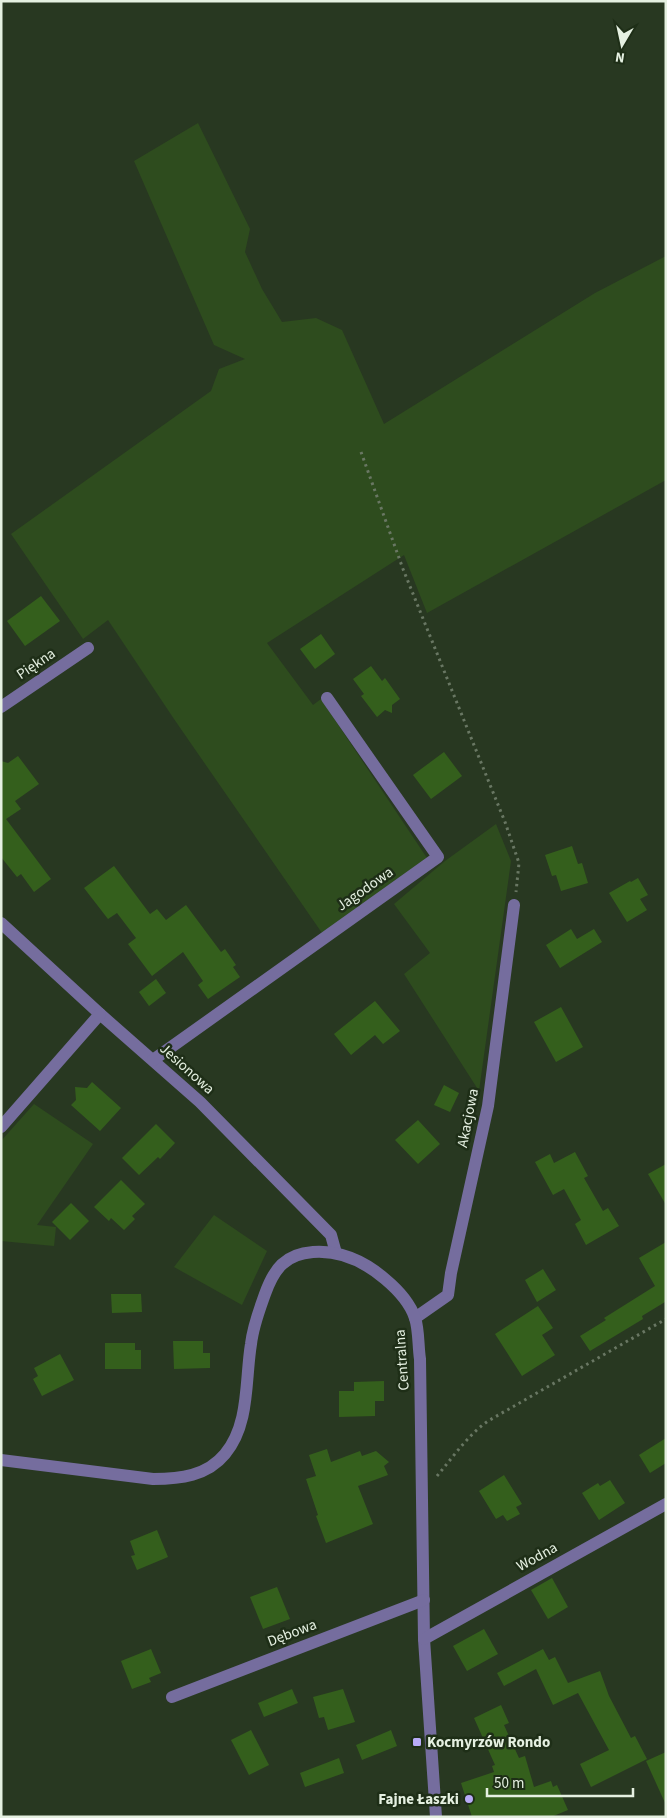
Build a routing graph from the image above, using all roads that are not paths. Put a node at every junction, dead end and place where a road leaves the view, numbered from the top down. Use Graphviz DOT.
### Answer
graph roads {
  1 [pos="88,648"];
  2 [pos="327,698"];
  3 [pos="1,707"];
  4 [pos="514,905"];
  5 [pos="1,922"];
  6 [pos="100,1014"];
  7 [pos="153,1060"];
  8 [pos="1,1127"];
  9 [pos="336,1253"];
  10 [pos="415,1318"];
  11 [pos="1,1460"];
  12 [pos="666,1504"];
  13 [pos="424,1600"];
  14 [pos="424,1639"];
  15 [pos="172,1697"];
  16 [pos="436,1817"];
  1 -- 3 [label="street, Piękna"];
  2 -- 7 [label="street, Jagodowa"];
  4 -- 10 [label="street, Akacjowa"];
  5 -- 6 [label="street, Jesionowa"];
  6 -- 7 [label="street, Jesionowa"];
  6 -- 8 [label="street"];
  7 -- 9 [label="street, Jesionowa"];
  9 -- 10 [label="street, Centralna"];
  9 -- 11 [label="street, Centralna"];
  10 -- 13 [label="street, Centralna"];
  12 -- 14 [label="street, Wodna"];
  13 -- 14 [label="street, Centralna"];
  13 -- 15 [label="street, Dębowa"];
  14 -- 16 [label="street, Centralna"];
}
